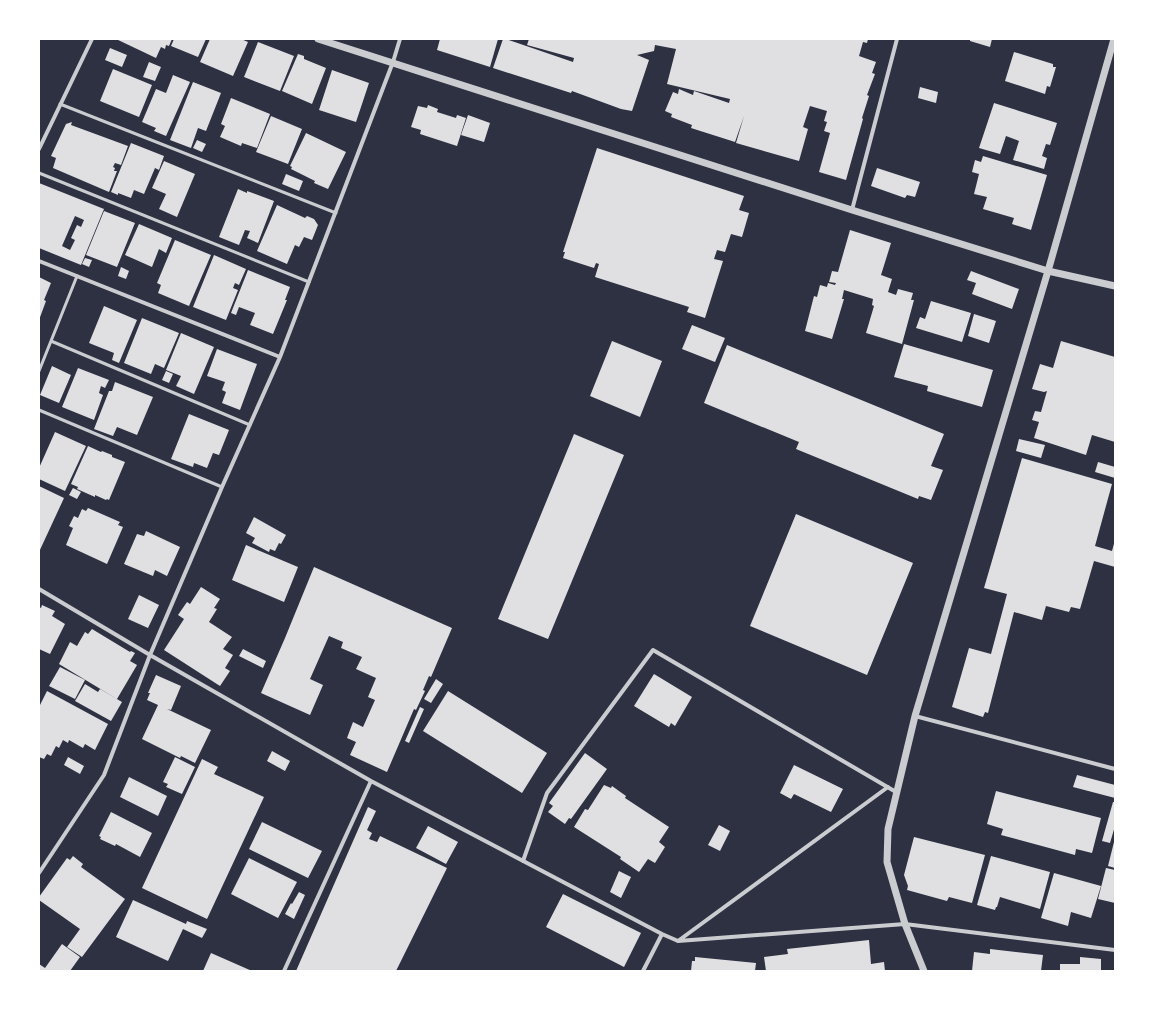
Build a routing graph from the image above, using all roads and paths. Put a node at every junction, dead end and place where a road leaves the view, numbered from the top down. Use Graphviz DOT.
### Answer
graph roads {
  1 [pos="92,39"];
  2 [pos="318,39"];
  3 [pos="400,39"];
  4 [pos="897,39"];
  5 [pos="1114,39"];
  6 [pos="393,62"];
  7 [pos="60,104"];
  8 [pos="39,149"];
  9 [pos="39,173"];
  10 [pos="852,210"];
  11 [pos="336,213"];
  12 [pos="39,261"];
  13 [pos="1048,271"];
  14 [pos="77,276"];
  15 [pos="309,282"];
  16 [pos="1115,286"];
  17 [pos="51,342"];
  18 [pos="280,357"];
  19 [pos="39,371"];
  20 [pos="39,410"];
  21 [pos="250,424"];
  22 [pos="222,487"];
  23 [pos="39,589"];
  24 [pos="150,655"];
  25 [pos="915,716"];
  26 [pos="1115,768"];
  27 [pos="371,781"];
  28 [pos="888,786"];
  29 [pos="896,792"];
  30 [pos="523,861"];
  31 [pos="39,873"];
  32 [pos="905,924"];
  33 [pos="662,934"];
  34 [pos="678,941"];
  35 [pos="1115,950"];
  36 [pos="284,971"];
  37 [pos="644,971"];
  38 [pos="924,971"];
  1 -- 7 [label="street"];
  2 -- 6 [label="street"];
  3 -- 6 [label="street"];
  4 -- 10 [label="street"];
  5 -- 13 [label="street"];
  6 -- 10 [label="street"];
  6 -- 11 [label="street"];
  7 -- 8 [label="street"];
  7 -- 11 [label="lane"];
  9 -- 15 [label="lane"];
  10 -- 13 [label="street"];
  11 -- 15 [label="street"];
  12 -- 14 [label="street"];
  13 -- 16 [label="street"];
  13 -- 25 [label="street"];
  14 -- 17 [label="lane"];
  14 -- 18 [label="street"];
  15 -- 18 [label="street"];
  17 -- 19 [label="lane"];
  17 -- 21 [label="lane"];
  18 -- 21 [label="street"];
  20 -- 22 [label="lane"];
  21 -- 22 [label="street"];
  22 -- 24 [label="street"];
  23 -- 24 [label="street"];
  24 -- 27 [label="street"];
  24 -- 31 [label="street"];
  25 -- 26 [label="street"];
  25 -- 29 [label="street"];
  27 -- 30 [label="street"];
  27 -- 36 [label="street"];
  28 -- 29 [label="street"];
  28 -- 30 [label="street"];
  28 -- 34 [label="street"];
  29 -- 32 [label="street"];
  30 -- 33 [label="street"];
  32 -- 34 [label="street"];
  32 -- 35 [label="street"];
  32 -- 38 [label="street"];
  33 -- 34 [label="street"];
  33 -- 37 [label="street"];
}
